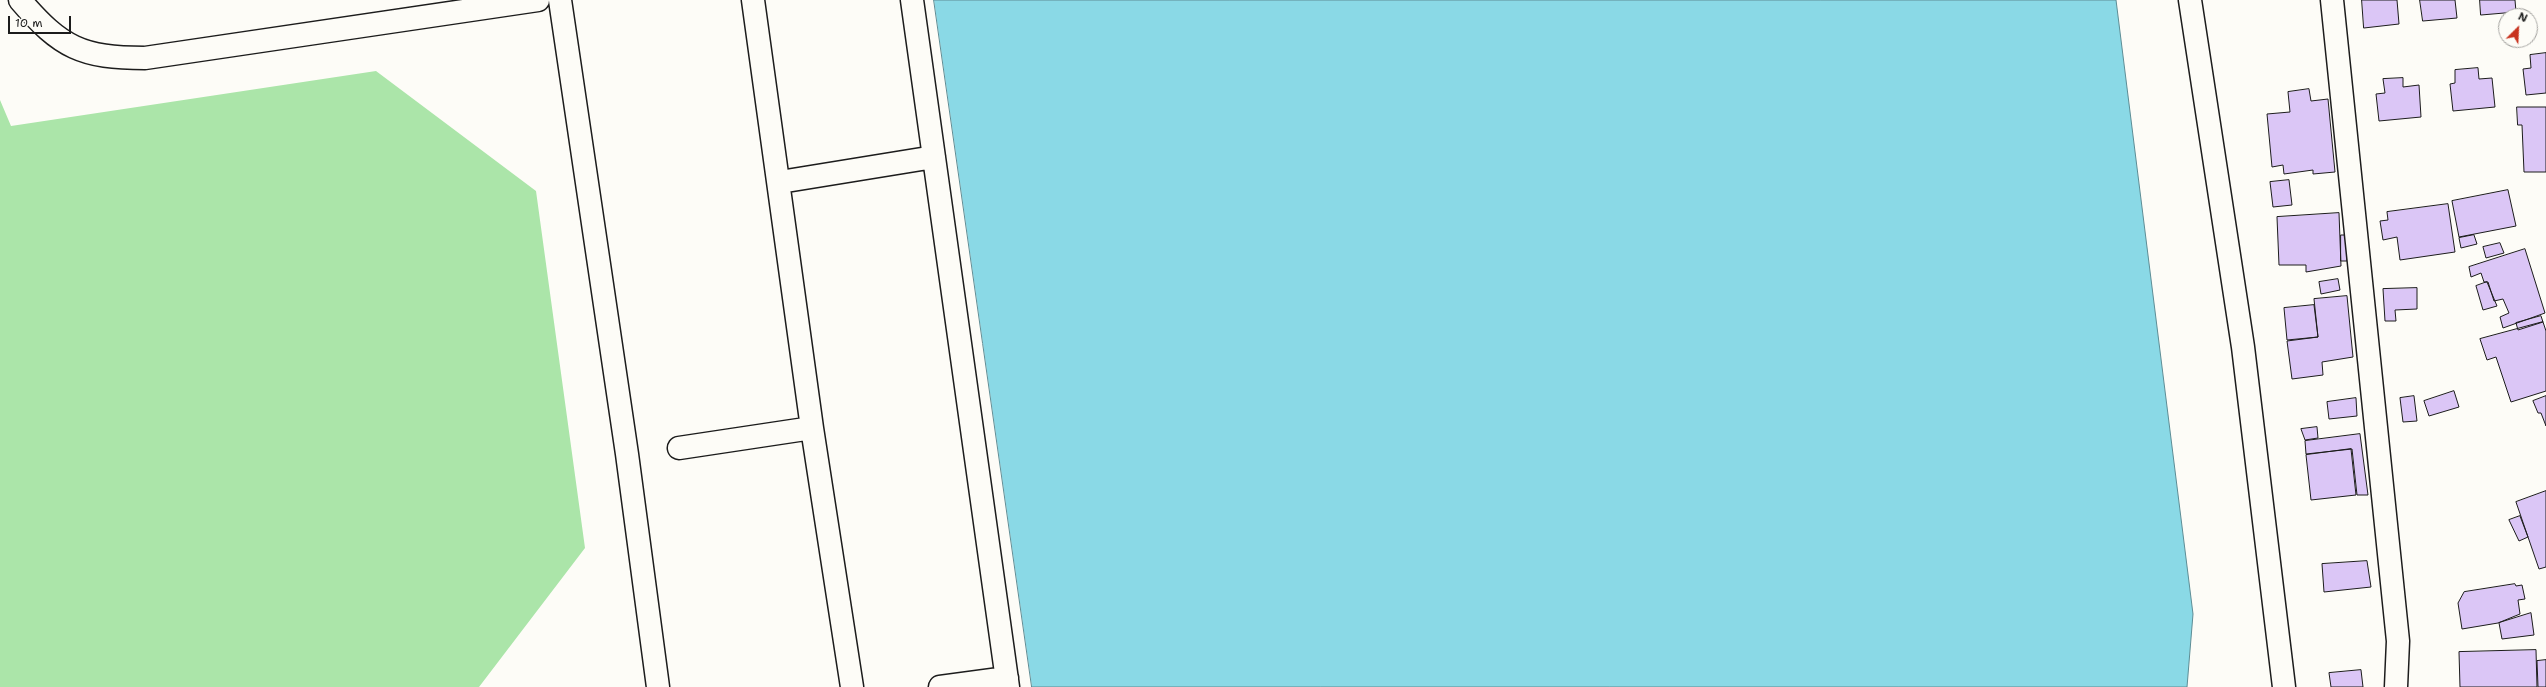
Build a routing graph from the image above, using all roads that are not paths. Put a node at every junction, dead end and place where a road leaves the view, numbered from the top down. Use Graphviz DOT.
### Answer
graph roads {
  1 [pos="20,0"];
  2 [pos="538,0"];
  3 [pos="560,0"];
  4 [pos="754,0"];
  5 [pos="912,0"];
  6 [pos="2190,0"];
  7 [pos="2332,0"];
  8 [pos="934,157"];
  9 [pos="780,182"];
  10 [pos="812,428"];
  11 [pos="679,448"];
  12 [pos="1007,682"];
  13 [pos="658,687"];
  14 [pos="852,687"];
  15 [pos="940,687"];
  16 [pos="2284,687"];
  17 [pos="2396,687"];
  1 -- 2 [label="street"];
  3 -- 13 [label="street"];
  4 -- 9 [label="street"];
  5 -- 8 [label="street"];
  6 -- 16 [label="street"];
  7 -- 17 [label="street"];
  8 -- 9 [label="street"];
  8 -- 12 [label="street"];
  9 -- 10 [label="street"];
  10 -- 11 [label="street"];
  10 -- 14 [label="street"];
  12 -- 15 [label="street"];
}
